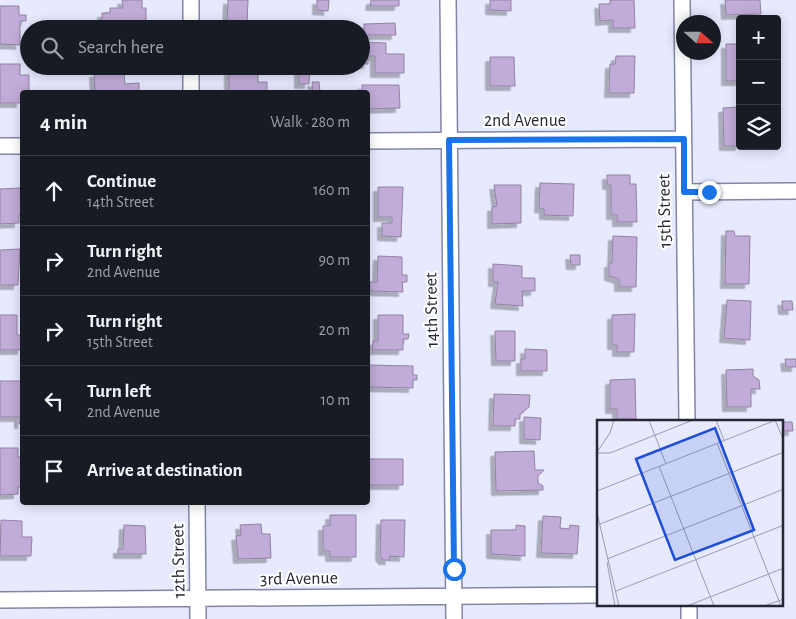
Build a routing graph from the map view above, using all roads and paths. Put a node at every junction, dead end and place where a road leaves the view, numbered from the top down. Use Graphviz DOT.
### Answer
graph roads {
  1 [pos="191,0"];
  2 [pos="448,0"];
  3 [pos="682,0"];
  4 [pos="191,20"];
  5 [pos="191,75"];
  6 [pos="191,90"];
  7 [pos="684,139"];
  8 [pos="449,140"];
  9 [pos="370,141"];
  10 [pos="0,146"];
  11 [pos="20,146"];
  12 [pos="684,192"];
  13 [pos="796,192"];
  14 [pos="687,420"];
  15 [pos="197,505"];
  16 [pos="454,596"];
  17 [pos="597,596"];
  18 [pos="198,599"];
  19 [pos="0,600"];
  20 [pos="689,606"];
  21 [pos="198,619"];
  22 [pos="454,619"];
  23 [pos="689,619"];
  1 -- 4 [label="street"];
  2 -- 8 [label="street, 14th Street"];
  3 -- 7 [label="street, 15th Street"];
  5 -- 6 [label="street"];
  7 -- 8 [label="street, 2nd Avenue"];
  7 -- 12 [label="street, 15th Street"];
  8 -- 9 [label="street, 2nd Avenue"];
  8 -- 16 [label="street, 14th Street"];
  10 -- 11 [label="street"];
  12 -- 13 [label="street"];
  12 -- 14 [label="street, 15th Street"];
  15 -- 18 [label="street, 12th Street"];
  16 -- 17 [label="street, 3rd Avenue"];
  16 -- 18 [label="street, 3rd Avenue"];
  16 -- 22 [label="street, 14th Street"];
  18 -- 19 [label="street, 3rd Avenue"];
  18 -- 21 [label="street, 12th Street"];
  20 -- 23 [label="street"];
}
